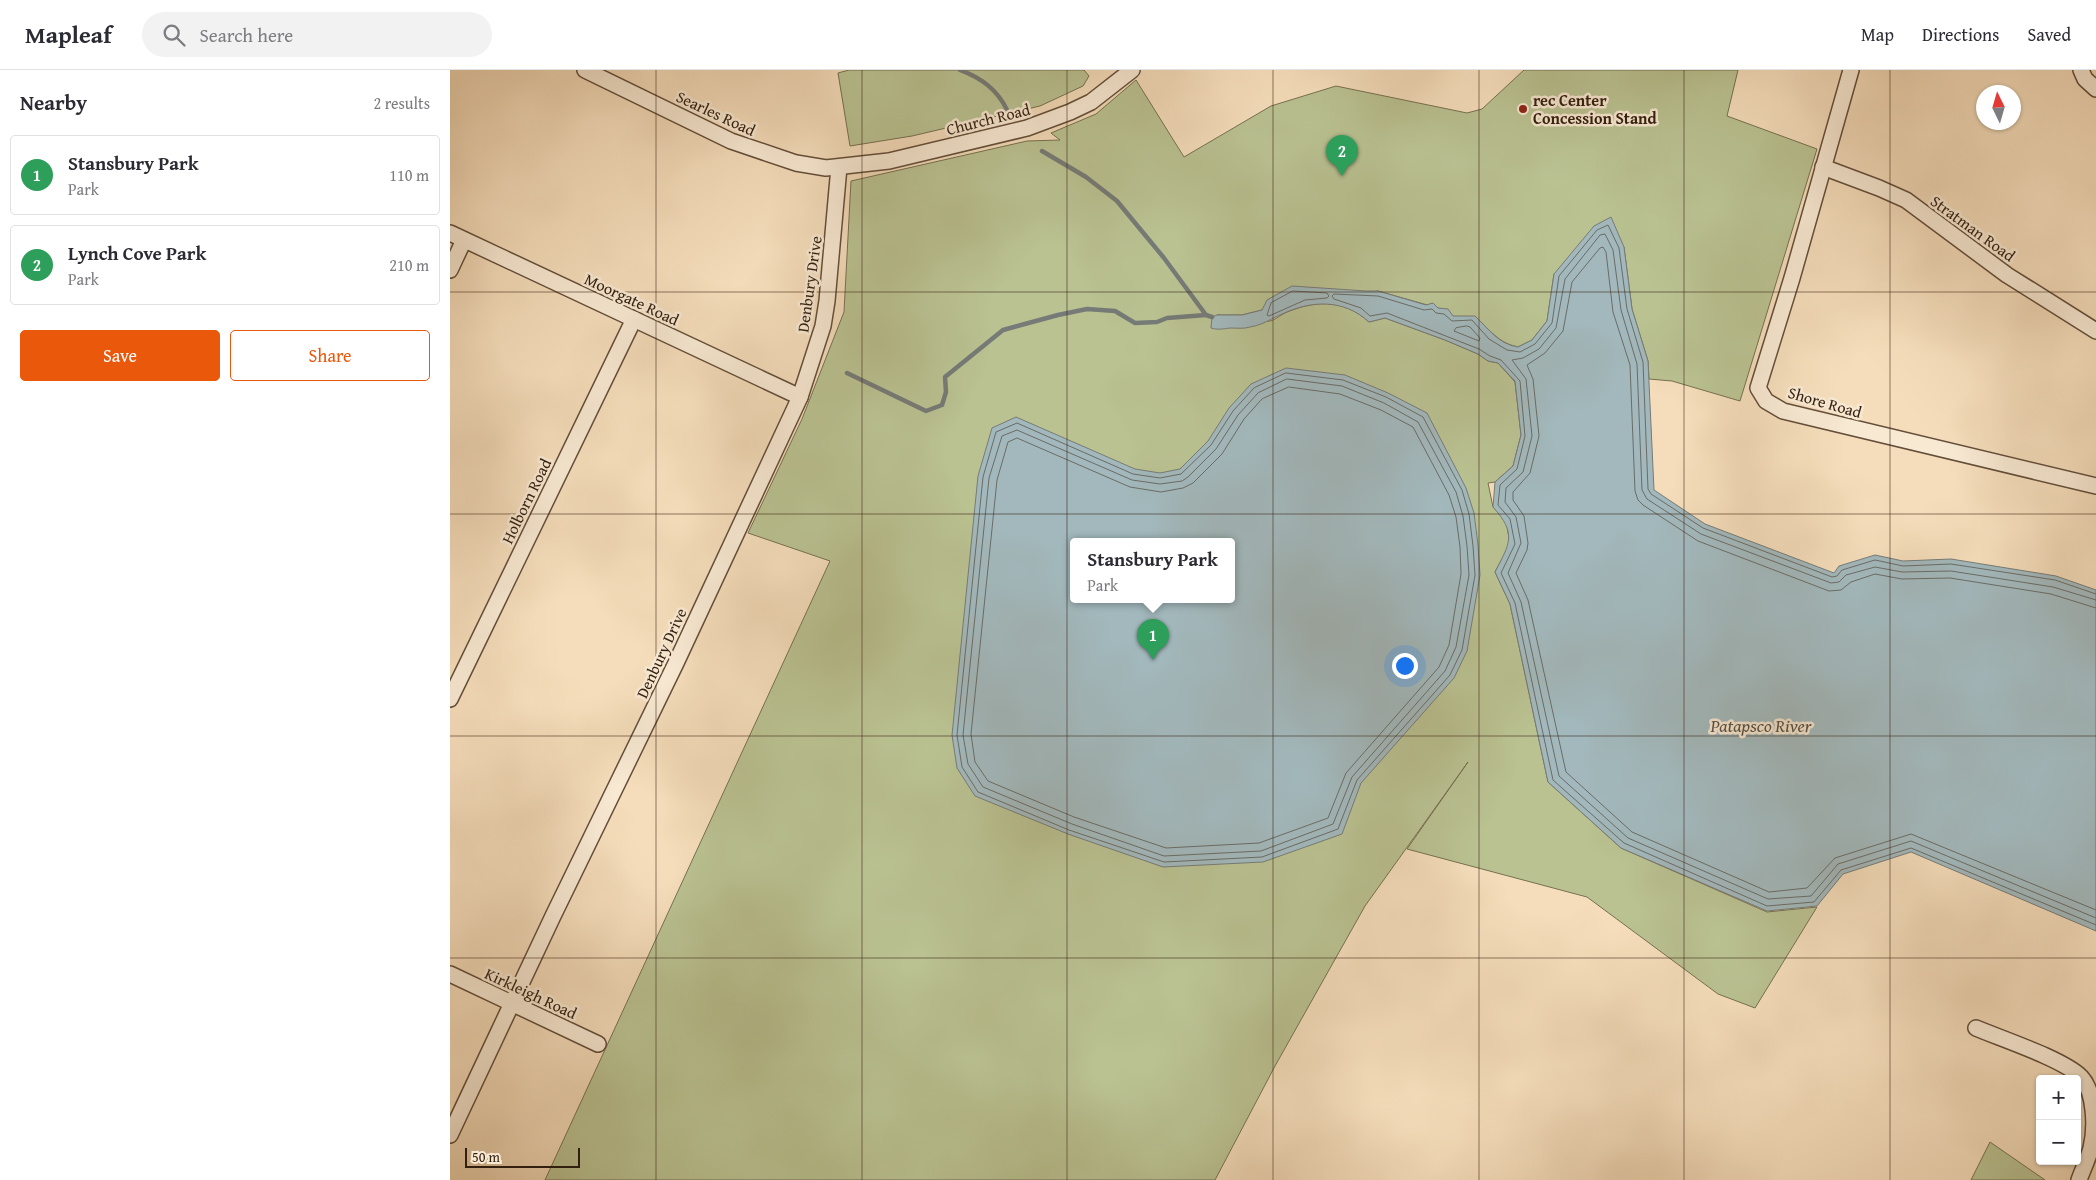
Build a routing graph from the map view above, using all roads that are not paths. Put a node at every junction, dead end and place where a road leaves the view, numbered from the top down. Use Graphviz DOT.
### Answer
graph roads {
  1 [pos="584,70"];
  2 [pos="1132,70"];
  3 [pos="1851,70"];
  4 [pos="2081,70"];
  5 [pos="2096,89"];
  6 [pos="839,167"];
  7 [pos="1823,168"];
  8 [pos="450,233"];
  9 [pos="464,240"];
  10 [pos="450,270"];
  11 [pos="634,319"];
  12 [pos="2094,324"];
  13 [pos="800,397"];
  14 [pos="2096,486"];
  15 [pos="450,699"];
  16 [pos="450,974"];
  17 [pos="512,1004"];
  18 [pos="1976,1028"];
  19 [pos="598,1044"];
  20 [pos="450,1135"];
  21 [pos="2079,1180"];
  1 -- 6 [label="street, Searles Road"];
  2 -- 6 [label="street, Church Road"];
  3 -- 7 [label="street, Shore Road"];
  4 -- 5 [label="street"];
  6 -- 13 [label="street, Denbury Drive"];
  7 -- 12 [label="street, Stratman Road"];
  7 -- 14 [label="street, Shore Road"];
  8 -- 9 [label="street, Moorgate Road"];
  9 -- 10 [label="street"];
  9 -- 11 [label="street, Moorgate Road"];
  11 -- 13 [label="street, Moorgate Road"];
  11 -- 15 [label="street, Holborn Road"];
  13 -- 17 [label="street, Denbury Drive"];
  16 -- 17 [label="street, Kirkleigh Road"];
  17 -- 19 [label="street, Kirkleigh Road"];
  17 -- 20 [label="street, Denbury Drive"];
  18 -- 21 [label="street"];
}
